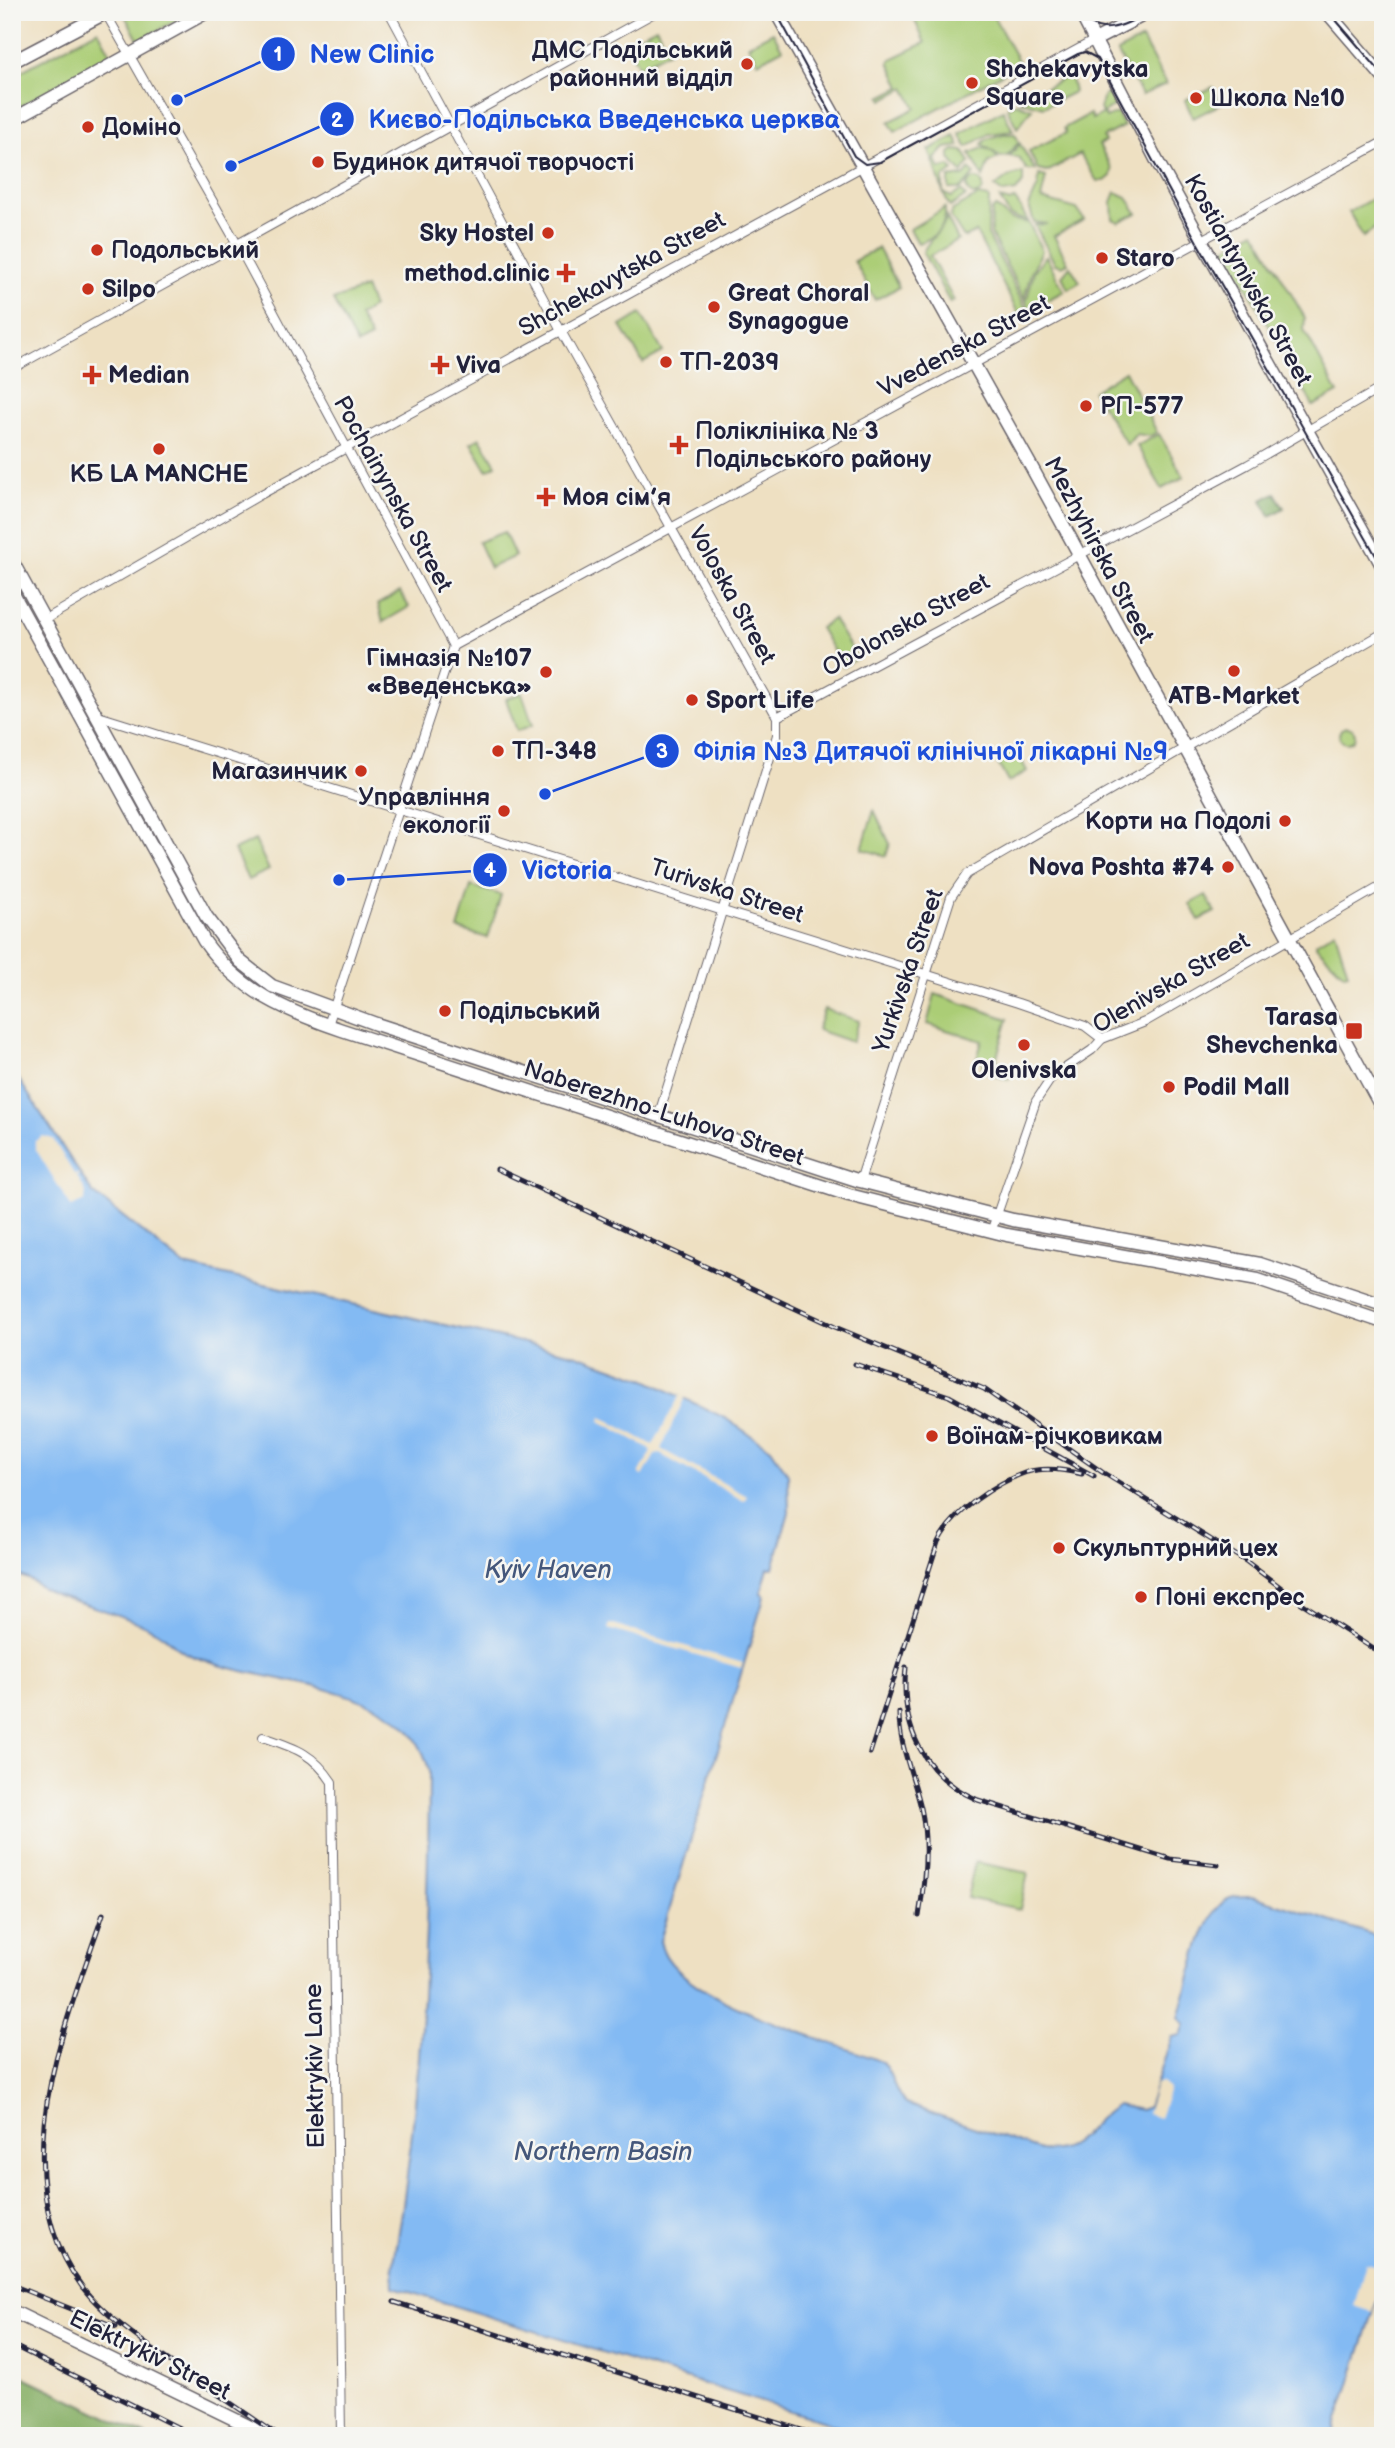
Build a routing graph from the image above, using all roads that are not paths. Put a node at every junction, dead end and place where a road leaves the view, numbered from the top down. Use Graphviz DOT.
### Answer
graph roads {
  1 [pos="106,12"];
  2 [pos="208,12"];
  3 [pos="388,12"];
  4 [pos="656,12"];
  5 [pos="776,12"];
  6 [pos="1080,12"];
  7 [pos="1149,12"];
  8 [pos="1327,12"];
  9 [pos="1093,41"];
  10 [pos="129,55"];
  11 [pos="12,62"];
  12 [pos="1383,77"];
  13 [pos="12,120"];
  14 [pos="452,128"];
  15 [pos="1383,142"];
  16 [pos="862,168"];
  17 [pos="1201,240"];
  18 [pos="237,244"];
  19 [pos="561,331"];
  20 [pos="972,363"];
  21 [pos="12,369"];
  22 [pos="1383,387"];
  23 [pos="1308,429"];
  24 [pos="346,448"];
  25 [pos="672,526"];
  26 [pos="1077,555"];
  27 [pos="12,561"];
  28 [pos="1383,567"];
  29 [pos="12,592"];
  30 [pos="44,620"];
  31 [pos="1383,633"];
  32 [pos="453,646"];
  33 [pos="95,715"];
  34 [pos="778,718"];
  35 [pos="1184,747"];
  36 [pos="400,808"];
  37 [pos="1383,885"];
  38 [pos="722,909"];
  39 [pos="1290,938"];
  40 [pos="925,974"];
  41 [pos="333,1010"];
  42 [pos="328,1025"];
  43 [pos="1102,1040"];
  44 [pos="1383,1110"];
  45 [pos="658,1117"];
  46 [pos="860,1181"];
  47 [pos="997,1216"];
  48 [pos="991,1231"];
  49 [pos="1383,1305"];
  50 [pos="1383,1322"];
  51 [pos="263,1737"];
  52 [pos="12,2311"];
  53 [pos="269,2436"];
  54 [pos="341,2436"];
  1 -- 10 [label="street, Pochainynska Street"];
  1 -- 11 [label="main road"];
  2 -- 10 [label="main road"];
  3 -- 14 [label="street, Voloska Street"];
  4 -- 14 [label="street"];
  5 -- 16 [label="main road, Mezhyhirska Street"];
  6 -- 9 [label="main road, Kostiantynivska Street"];
  7 -- 9 [label="main road, Shchekavytska Street"];
  8 -- 12 [label="main road"];
  9 -- 16 [label="street, Shchekavytska Street"];
  9 -- 17 [label="main road, Kostiantynivska Street"];
  10 -- 13 [label="main road"];
  10 -- 18 [label="street, Pochainynska Street"];
  14 -- 18 [label="street"];
  14 -- 19 [label="street, Voloska Street"];
  15 -- 17 [label="street, Vvedenska Street"];
  16 -- 19 [label="street, Shchekavytska Street"];
  16 -- 20 [label="main road, Mezhyhirska Street"];
  17 -- 20 [label="street, Vvedenska Street"];
  17 -- 23 [label="main road, Kostiantynivska Street"];
  18 -- 21 [label="street"];
  18 -- 24 [label="street, Pochainynska Street"];
  19 -- 24 [label="street, Shchekavytska Street"];
  19 -- 25 [label="street, Voloska Street"];
  20 -- 25 [label="street, Vvedenska Street"];
  20 -- 26 [label="main road, Mezhyhirska Street"];
  22 -- 23 [label="street, Obolonska Street"];
  23 -- 26 [label="street, Obolonska Street"];
  23 -- 28 [label="main road, Kostiantynivska Street"];
  24 -- 30 [label="street, Shchekavytska Street"];
  24 -- 32 [label="street, Pochainynska Street"];
  25 -- 32 [label="street, Vvedenska Street"];
  25 -- 34 [label="street, Voloska Street"];
  26 -- 34 [label="street, Obolonska Street"];
  26 -- 35 [label="main road, Mezhyhirska Street"];
  27 -- 30 [label="main road, Naberezhno-Luhova Street"];
  29 -- 42 [label="main road, Naberezhno-Luhova Street"];
  30 -- 33 [label="main road, Naberezhno-Luhova Street"];
  31 -- 35 [label="street, Yurkivska Street"];
  32 -- 36 [label="street"];
  33 -- 36 [label="street, Turivska Street"];
  33 -- 41 [label="main road, Naberezhno-Luhova Street"];
  34 -- 38 [label="street"];
  35 -- 39 [label="main road, Mezhyhirska Street"];
  35 -- 40 [label="street, Yurkivska Street"];
  36 -- 38 [label="street, Turivska Street"];
  36 -- 41 [label="street"];
  37 -- 39 [label="street, Olenivska Street"];
  38 -- 40 [label="street, Turivska Street"];
  38 -- 45 [label="street"];
  39 -- 43 [label="street, Olenivska Street"];
  39 -- 44 [label="main road, Mezhyhirska Street"];
  40 -- 43 [label="street, Turivska Street"];
  40 -- 46 [label="street, Yurkivska Street"];
  41 -- 42 [label="street"];
  41 -- 45 [label="main road, Naberezhno-Luhova Street"];
  42 -- 48 [label="main road, Naberezhno-Luhova Street"];
  43 -- 47 [label="street, Olenivska Street"];
  45 -- 46 [label="main road, Naberezhno-Luhova Street"];
  46 -- 47 [label="main road, Naberezhno-Luhova Street"];
  47 -- 48 [label="street, Olenivska Street"];
  47 -- 49 [label="main road, Naberezhno-Luhova Street"];
  48 -- 50 [label="main road, Naberezhno-Luhova Street"];
  51 -- 54 [label="street, Elektrykiv Lane"];
  52 -- 53 [label="main road, Elektrykiv Street"];
}
